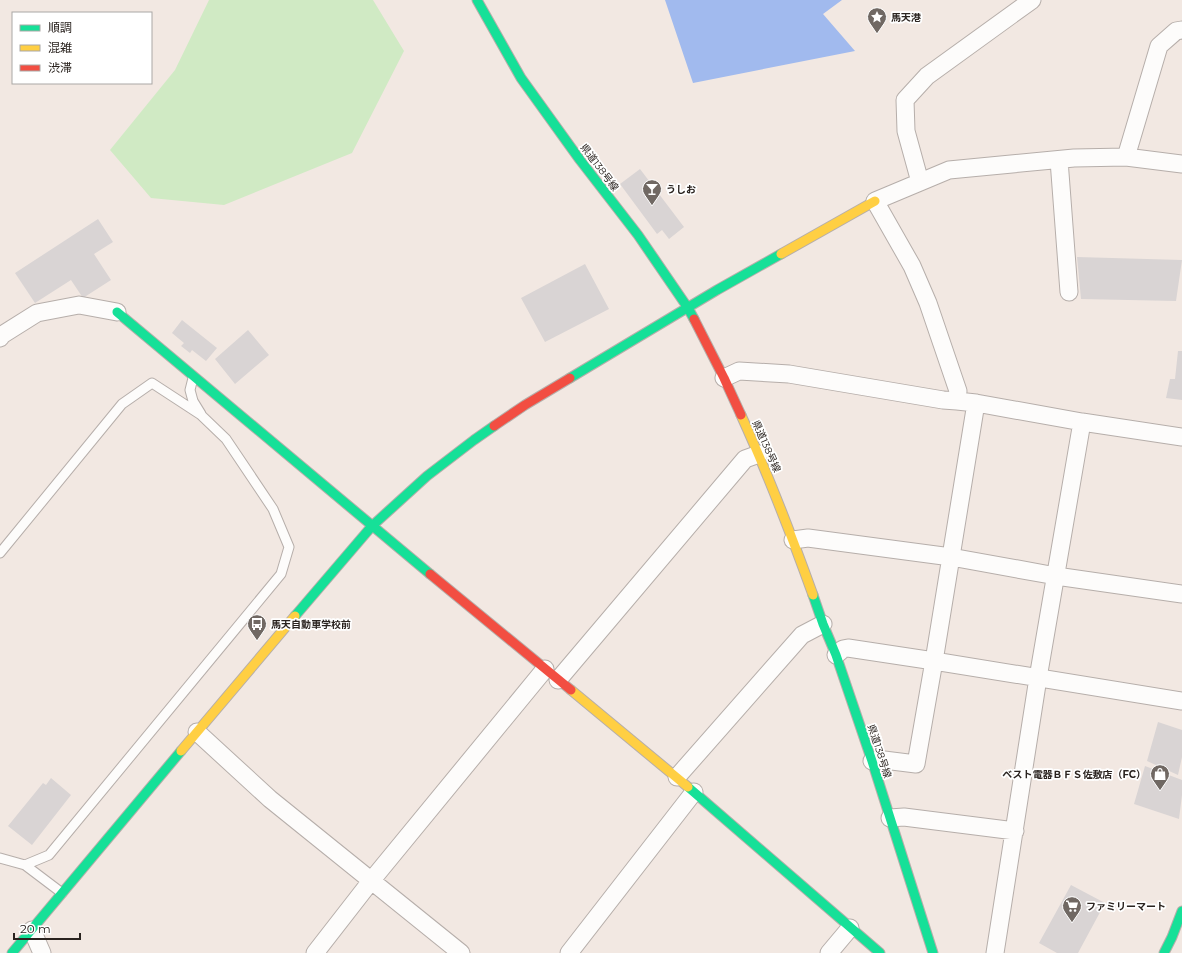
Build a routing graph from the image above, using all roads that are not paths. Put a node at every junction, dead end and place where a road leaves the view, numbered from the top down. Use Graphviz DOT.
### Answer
graph roads {
  1 [pos="477,0"];
  2 [pos="1032,0"];
  3 [pos="1182,30"];
  4 [pos="1126,157"];
  5 [pos="1059,160"];
  6 [pos="1182,164"];
  7 [pos="920,182"];
  8 [pos="875,201"];
  9 [pos="1069,292"];
  10 [pos="688,308"];
  11 [pos="117,312"];
  12 [pos="0,338"];
  13 [pos="193,376"];
  14 [pos="724,378"];
  15 [pos="957,402"];
  16 [pos="976,403"];
  17 [pos="202,415"];
  18 [pos="1082,422"];
  19 [pos="1182,437"];
  20 [pos="760,454"];
  21 [pos="372,526"];
  22 [pos="794,540"];
  23 [pos="0,553"];
  24 [pos="951,557"];
  25 [pos="1056,576"];
  26 [pos="1182,594"];
  27 [pos="823,624"];
  28 [pos="836,655"];
  29 [pos="934,661"];
  30 [pos="552,674"];
  31 [pos="1038,678"];
  32 [pos="1182,702"];
  33 [pos="197,732"];
  34 [pos="872,761"];
  35 [pos="677,777"];
  36 [pos="694,792"];
  37 [pos="890,818"];
  38 [pos="1014,831"];
  39 [pos="0,858"];
  40 [pos="25,865"];
  41 [pos="371,881"];
  42 [pos="62,893"];
  43 [pos="1182,911"];
  44 [pos="850,928"];
  45 [pos="32,930"];
  46 [pos="12,953"];
  47 [pos="42,953"];
  48 [pos="315,953"];
  49 [pos="461,953"];
  50 [pos="569,953"];
  51 [pos="829,953"];
  52 [pos="880,953"];
  53 [pos="933,953"];
  54 [pos="995,953"];
  55 [pos="1164,953"];
  1 -- 10 [label="main road, 県道138号線"];
  2 -- 7 [label="street"];
  3 -- 4 [label="street"];
  4 -- 5 [label="street"];
  4 -- 6 [label="street"];
  5 -- 7 [label="street"];
  5 -- 9 [label="street"];
  7 -- 8 [label="street"];
  8 -- 10 [label="main road"];
  8 -- 15 [label="street"];
  10 -- 14 [label="main road, 県道138号線"];
  10 -- 21 [label="main road"];
  11 -- 12 [label="street"];
  11 -- 13 [label="main road"];
  13 -- 17 [label="lane"];
  13 -- 21 [label="main road"];
  14 -- 15 [label="street"];
  14 -- 20 [label="main road, 県道138号線"];
  15 -- 16 [label="street"];
  16 -- 18 [label="street"];
  16 -- 24 [label="street"];
  17 -- 23 [label="lane"];
  17 -- 40 [label="lane"];
  18 -- 19 [label="street"];
  18 -- 25 [label="street"];
  20 -- 22 [label="main road, 県道138号線"];
  20 -- 30 [label="street"];
  21 -- 30 [label="main road"];
  21 -- 33 [label="main road"];
  22 -- 24 [label="street"];
  22 -- 27 [label="main road, 県道138号線"];
  24 -- 25 [label="street"];
  24 -- 29 [label="street"];
  25 -- 26 [label="street"];
  25 -- 31 [label="street"];
  27 -- 28 [label="main road, 県道138号線"];
  27 -- 35 [label="street"];
  28 -- 29 [label="street"];
  28 -- 34 [label="main road, 県道138号線"];
  29 -- 31 [label="street"];
  29 -- 34 [label="street"];
  30 -- 35 [label="main road"];
  30 -- 41 [label="street"];
  31 -- 32 [label="street"];
  31 -- 38 [label="street"];
  33 -- 41 [label="street"];
  33 -- 42 [label="main road"];
  34 -- 37 [label="main road, 県道138号線"];
  35 -- 36 [label="main road"];
  36 -- 44 [label="main road"];
  36 -- 50 [label="street"];
  37 -- 38 [label="street"];
  37 -- 53 [label="main road, 県道138号線"];
  38 -- 54 [label="street"];
  39 -- 40 [label="lane"];
  40 -- 42 [label="lane"];
  41 -- 48 [label="street"];
  41 -- 49 [label="street"];
  42 -- 45 [label="main road"];
  43 -- 55 [label="main road"];
  44 -- 51 [label="street"];
  44 -- 52 [label="main road"];
  45 -- 46 [label="main road"];
  45 -- 47 [label="street"];
}
